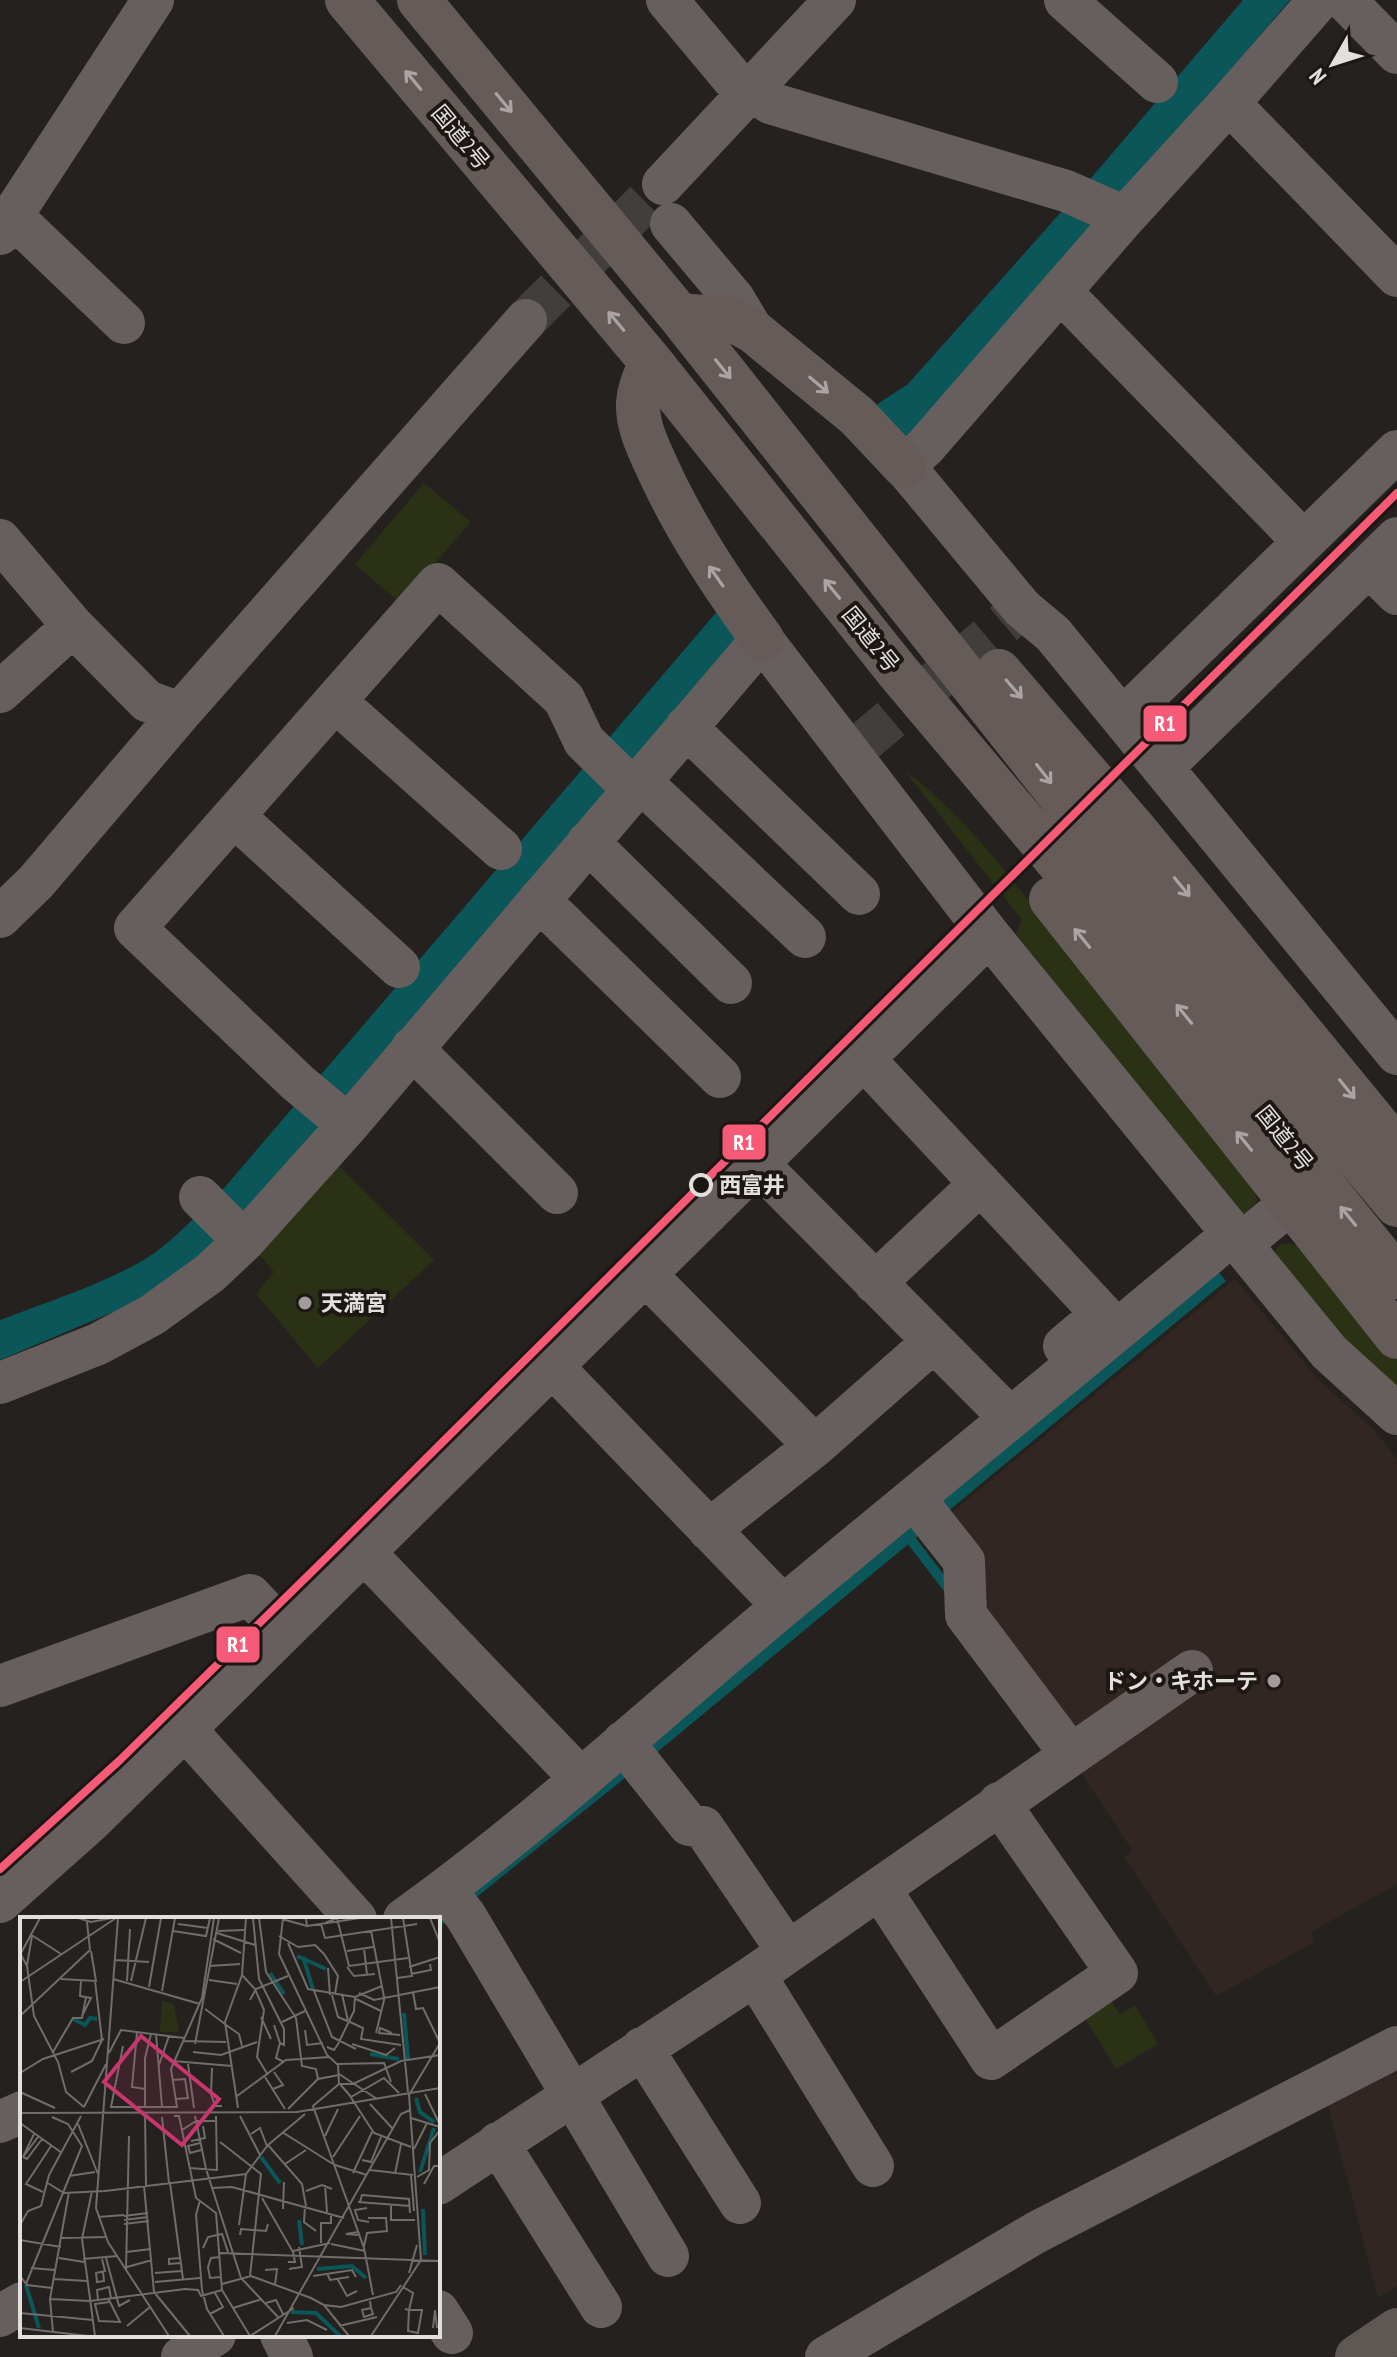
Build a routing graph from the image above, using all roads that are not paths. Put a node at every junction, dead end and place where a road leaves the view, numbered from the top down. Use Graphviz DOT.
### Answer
graph roads {
  1 [pos="153,0"];
  2 [pos="340,0"];
  3 [pos="347,0"];
  4 [pos="419,0"];
  5 [pos="667,0"];
  6 [pos="835,0"];
  7 [pos="1065,0"];
  8 [pos="1319,0"];
  9 [pos="1345,0"];
  10 [pos="385,47"];
  11 [pos="1397,53"];
  12 [pos="1157,82"];
  13 [pos="759,96"];
  14 [pos="1229,103"];
  15 [pos="663,184"];
  16 [pos="1120,214"];
  17 [pos="671,224"];
  18 [pos="6,225"];
  19 [pos="1397,276"];
  20 [pos="1061,292"];
  21 [pos="679,315"];
  22 [pos="526,320"];
  23 [pos="124,323"];
  24 [pos="753,331"];
  25 [pos="651,362"];
  26 [pos="770,428"];
  27 [pos="1397,451"];
  28 [pos="914,456"];
  29 [pos="0,540"];
  30 [pos="1304,542"];
  31 [pos="1388,566"];
  32 [pos="1072,623"];
  33 [pos="73,626"];
  34 [pos="762,639"];
  35 [pos="898,672"];
  36 [pos="0,692"];
  37 [pos="335,701"];
  38 [pos="180,713"];
  39 [pos="1123,718"];
  40 [pos="686,727"];
  41 [pos="1163,767"];
  42 [pos="633,784"];
  43 [pos="234,816"];
  44 [pos="588,842"];
  45 [pos="501,849"];
  46 [pos="859,894"];
  47 [pos="539,900"];
  48 [pos="0,917"];
  49 [pos="989,935"];
  50 [pos="805,937"];
  51 [pos="1164,957"];
  52 [pos="399,967"];
  53 [pos="731,983"];
  54 [pos="412,1048"];
  55 [pos="1397,1054"];
  56 [pos="864,1059"];
  57 [pos="720,1077"];
  58 [pos="344,1121"];
  59 [pos="1392,1134"];
  60 [pos="757,1163"];
  61 [pos="980,1184"];
  62 [pos="557,1193"];
  63 [pos="203,1199"];
  64 [pos="1292,1202"];
  65 [pos="1397,1205"];
  66 [pos="240,1237"];
  67 [pos="1238,1238"];
  68 [pos="645,1274"];
  69 [pos="1397,1277"];
  70 [pos="875,1283"];
  71 [pos="1397,1337"];
  72 [pos="933,1342"];
  73 [pos="552,1366"];
  74 [pos="0,1383"];
  75 [pos="1003,1411"];
  76 [pos="1397,1414"];
  77 [pos="815,1446"];
  78 [pos="925,1511"];
  79 [pos="709,1530"];
  80 [pos="363,1551"];
  81 [pos="783,1606"];
  82 [pos="284,1631"];
  83 [pos="1192,1671"];
  84 [pos="0,1686"];
  85 [pos="185,1729"];
  86 [pos="631,1752"];
  87 [pos="1071,1755"];
  88 [pos="580,1778"];
  89 [pos="999,1803"];
  90 [pos="880,1889"];
  91 [pos="454,1901"];
  92 [pos="0,1902"];
  93 [pos="354,1917"];
  94 [pos="410,1917"];
  95 [pos="771,1964"];
  96 [pos="1397,2047"];
  97 [pos="642,2048"];
  98 [pos="571,2095"];
  99 [pos="20,2113"];
  100 [pos="0,2122"];
  101 [pos="498,2143"];
  102 [pos="873,2166"];
  103 [pos="440,2183"];
  104 [pos="740,2203"];
  105 [pos="668,2256"];
  106 [pos="20,2304"];
  107 [pos="601,2307"];
  108 [pos="0,2316"];
  109 [pos="1397,2330"];
  110 [pos="212,2337"];
  111 [pos="282,2337"];
  112 [pos="182,2357"];
  113 [pos="292,2357"];
  114 [pos="826,2357"];
  115 [pos="1357,2357"];
  1 -- 18 [label="street"];
  2 -- 10 [label="highway"];
  3 -- 10 [label="highway, 国道2号"];
  4 -- 21 [label="highway, 国道2号, one-way"];
  5 -- 13 [label="street"];
  6 -- 13 [label="street"];
  7 -- 12 [label="street"];
  8 -- 14 [label="street"];
  9 -- 11 [label="street"];
  25 -- 10 [label="highway, 国道2号, one-way"];
  13 -- 15 [label="street"];
  13 -- 16 [label="street"];
  14 -- 16 [label="street"];
  14 -- 19 [label="street"];
  16 -- 20 [label="street"];
  17 -- 24 [label="street"];
  18 -- 23 [label="street"];
  20 -- 28 [label="street"];
  20 -- 30 [label="street"];
  21 -- 24 [label="highway"];
  21 -- 26 [label="highway, 国道2号, one-way"];
  22 -- 38 [label="street"];
  24 -- 28 [label="highway, one-way"];
  34 -- 25 [label="highway, one-way"];
  35 -- 25 [label="highway, 国道2号, one-way"];
  26 -- 51 [label="highway, 国道2号, one-way"];
  26 -- 59 [label="highway, one-way"];
  27 -- 30 [label="street"];
  28 -- 32 [label="street"];
  28 -- 39 [label="street"];
  29 -- 33 [label="street"];
  30 -- 39 [label="street"];
  31 -- 41 [label="street"];
  33 -- 36 [label="street"];
  33 -- 38 [label="street"];
  34 -- 40 [label="street"];
  34 -- 49 [label="street"];
  35 -- 51 [label="highway, 国道2号"];
  64 -- 35 [label="highway, one-way"];
  37 -- 42 [label="street"];
  37 -- 43 [label="street"];
  37 -- 45 [label="street"];
  38 -- 48 [label="street"];
  39 -- 41 [label="street"];
  40 -- 42 [label="street"];
  40 -- 46 [label="street"];
  41 -- 55 [label="street"];
  42 -- 44 [label="street"];
  42 -- 50 [label="street"];
  43 -- 52 [label="street"];
  43 -- 58 [label="street"];
  44 -- 47 [label="street"];
  44 -- 53 [label="street"];
  47 -- 54 [label="street"];
  47 -- 57 [label="street"];
  49 -- 56 [label="street"];
  49 -- 67 [label="street"];
  51 -- 65 [label="highway, 国道2号"];
  69 -- 51 [label="highway, 国道2号, one-way"];
  54 -- 58 [label="street"];
  54 -- 62 [label="street"];
  56 -- 60 [label="street"];
  56 -- 61 [label="street"];
  58 -- 66 [label="street"];
  60 -- 68 [label="street"];
  60 -- 70 [label="street"];
  61 -- 70 [label="street"];
  61 -- 75 [label="street"];
  63 -- 66 [label="street"];
  64 -- 67 [label="street"];
  64 -- 71 [label="highway"];
  66 -- 74 [label="street"];
  67 -- 75 [label="street"];
  67 -- 76 [label="street"];
  68 -- 73 [label="street"];
  68 -- 77 [label="street"];
  70 -- 72 [label="street"];
  72 -- 75 [label="street"];
  72 -- 77 [label="street"];
  73 -- 79 [label="street"];
  73 -- 80 [label="street"];
  75 -- 78 [label="street"];
  77 -- 79 [label="street"];
  78 -- 81 [label="street"];
  78 -- 87 [label="street"];
  79 -- 81 [label="street"];
  80 -- 82 [label="street"];
  80 -- 88 [label="street"];
  81 -- 86 [label="street"];
  82 -- 84 [label="street"];
  82 -- 85 [label="street"];
  83 -- 87 [label="street"];
  85 -- 92 [label="street"];
  85 -- 93 [label="street"];
  86 -- 88 [label="street"];
  86 -- 95 [label="street"];
  87 -- 89 [label="street"];
  88 -- 91 [label="street"];
  89 -- 90 [label="street"];
  89 -- 90 [label="street"];
  90 -- 95 [label="street"];
  91 -- 94 [label="street"];
  91 -- 98 [label="street"];
  95 -- 97 [label="street"];
  95 -- 102 [label="street"];
  96 -- 114 [label="street"];
  97 -- 98 [label="street"];
  97 -- 104 [label="street"];
  98 -- 101 [label="street"];
  98 -- 105 [label="street"];
  99 -- 100 [label="street"];
  101 -- 103 [label="street"];
  101 -- 107 [label="street"];
  106 -- 108 [label="street"];
  109 -- 115 [label="main road"];
  110 -- 112 [label="street"];
  111 -- 113 [label="street"];
}
